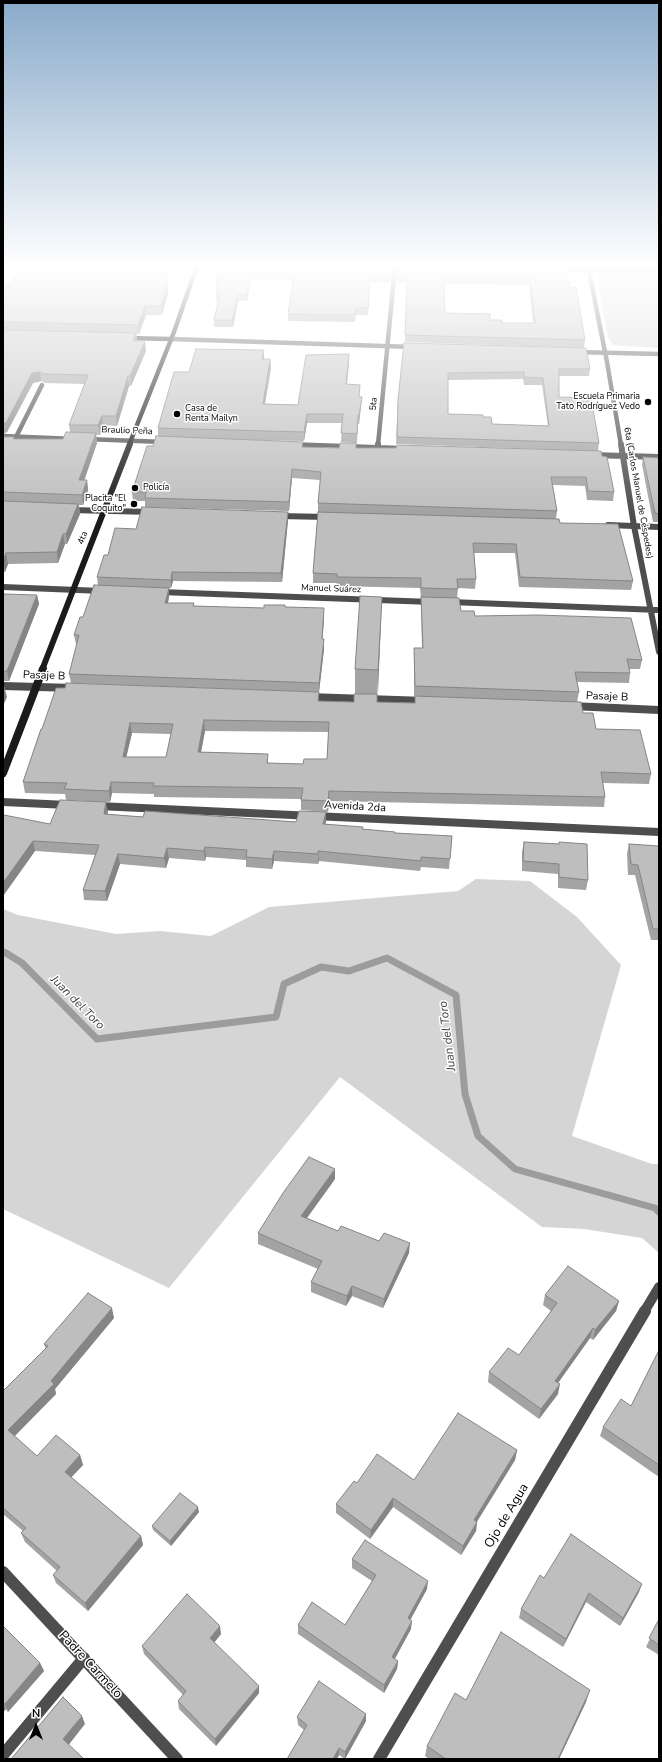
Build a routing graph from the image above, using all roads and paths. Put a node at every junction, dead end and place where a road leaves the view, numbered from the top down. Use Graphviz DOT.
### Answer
graph roads {
  1 [pos="167,348"];
  2 [pos="388,348"];
  3 [pos="604,348"];
  4 [pos="566,352"];
  5 [pos="605,353"];
  6 [pos="659,354"];
  7 [pos="42,385"];
  8 [pos="3,436"];
  9 [pos="16,437"];
  10 [pos="131,441"];
  11 [pos="169,442"];
  12 [pos="285,445"];
  13 [pos="378,448"];
  14 [pos="410,449"];
  15 [pos="583,454"];
  16 [pos="623,456"];
  17 [pos="659,457"];
  18 [pos="65,509"];
  19 [pos="103,511"];
  20 [pos="158,512"];
  21 [pos="269,515"];
  22 [pos="333,517"];
  23 [pos="602,525"];
  24 [pos="634,526"];
  25 [pos="659,527"];
  26 [pos="3,587"];
  27 [pos="73,590"];
  28 [pos="113,591"];
  29 [pos="151,592"];
  30 [pos="650,610"];
  31 [pos="659,610"];
  32 [pos="659,652"];
  33 [pos="3,686"];
  34 [pos="37,687"];
  35 [pos="80,689"];
  36 [pos="304,697"];
  37 [pos="430,701"];
  38 [pos="564,706"];
  39 [pos="659,710"];
  40 [pos="3,773"];
  41 [pos="3,802"];
  42 [pos="78,805"];
  43 [pos="94,806"];
  44 [pos="659,832"];
  45 [pos="659,1287"];
  46 [pos="3,1572"];
  47 [pos="84,1658"];
  48 [pos="3,1755"];
  49 [pos="177,1759"];
  50 [pos="379,1759"];
  1 -- 10 [label="main road, 4ta"];
  2 -- 13 [label="street, 5ta"];
  3 -- 5 [label="street, 6ta (Carlos Manuel de Céspedes)"];
  4 -- 5 [label="street"];
  5 -- 6 [label="street"];
  5 -- 16 [label="street, 6ta (Carlos Manuel de Céspedes)"];
  7 -- 9 [label="street"];
  8 -- 9 [label="street, Braulio Peña"];
  9 -- 10 [label="street, Braulio Peña"];
  10 -- 11 [label="street, Braulio Peña"];
  10 -- 19 [label="main road, 4ta"];
  12 -- 13 [label="street"];
  13 -- 14 [label="street"];
  15 -- 16 [label="street"];
  16 -- 17 [label="street"];
  16 -- 24 [label="street, 6ta (Carlos Manuel de Céspedes)"];
  18 -- 19 [label="street"];
  19 -- 20 [label="street"];
  19 -- 27 [label="main road, 4ta"];
  21 -- 22 [label="street"];
  23 -- 24 [label="street"];
  24 -- 25 [label="street"];
  24 -- 30 [label="street, 6ta (Carlos Manuel de Céspedes)"];
  26 -- 27 [label="street"];
  27 -- 28 [label="street"];
  27 -- 34 [label="main road, 4ta"];
  29 -- 30 [label="street, Manuel Suárez"];
  30 -- 31 [label="street, Manuel Suárez"];
  30 -- 32 [label="street, 6ta (Carlos Manuel de Céspedes)"];
  33 -- 34 [label="street, Pasaje B"];
  34 -- 35 [label="street, Pasaje B"];
  34 -- 40 [label="main road, 4ta"];
  36 -- 37 [label="street"];
  38 -- 39 [label="street, Pasaje B"];
  41 -- 42 [label="street"];
  43 -- 44 [label="street, Avenida 2da"];
  45 -- 50 [label="street, Ojo de Agua"];
  46 -- 47 [label="street, Padre Carmelo"];
  47 -- 48 [label="street"];
  47 -- 49 [label="street, Padre Carmelo"];
}
